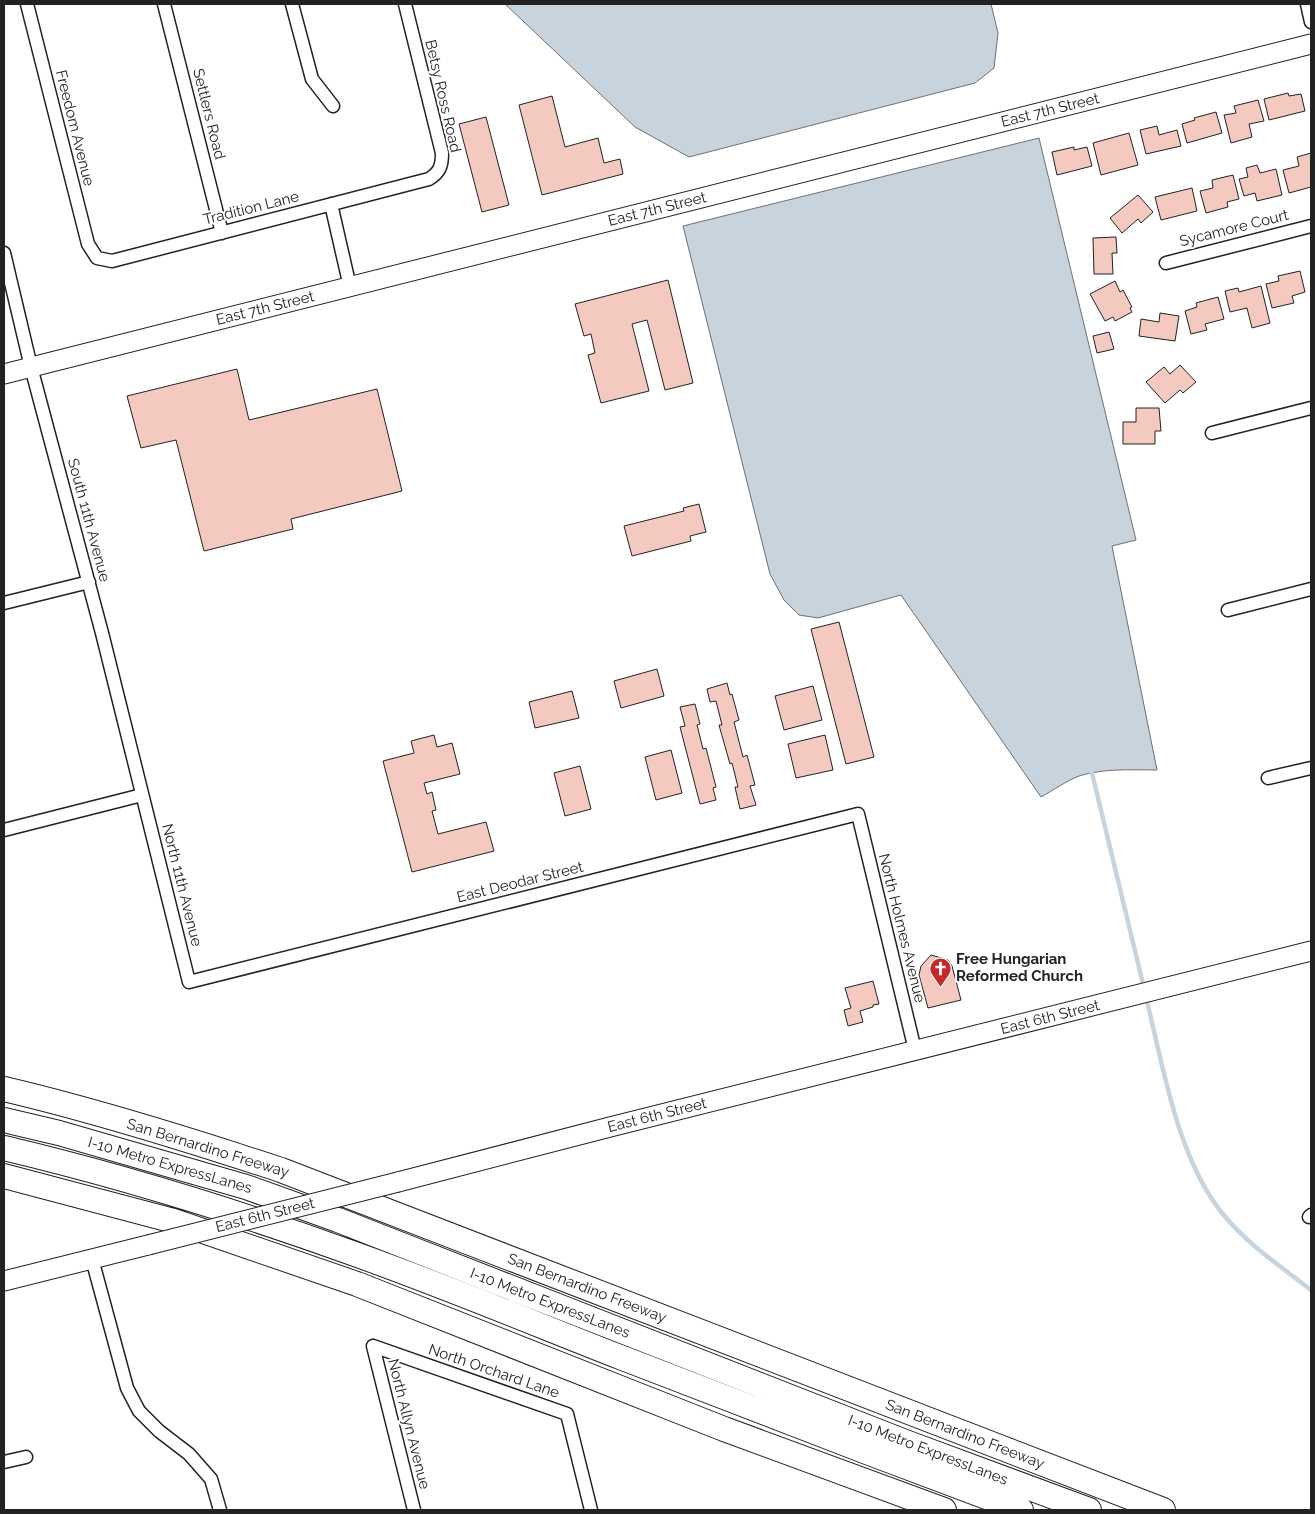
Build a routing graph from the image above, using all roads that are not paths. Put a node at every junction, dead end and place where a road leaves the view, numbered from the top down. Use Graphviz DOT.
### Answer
graph roads {
  1 [pos="27,4"];
  2 [pos="164,4"];
  3 [pos="292,4"];
  4 [pos="405,4"];
  5 [pos="1307,4"];
  6 [pos="1311,22"];
  7 [pos="1311,44"];
  8 [pos="333,106"];
  9 [pos="331,204"];
  10 [pos="1311,226"];
  11 [pos="222,233"];
  12 [pos="4,254"];
  13 [pos="97,258"];
  14 [pos="1166,263"];
  15 [pos="350,287"];
  16 [pos="31,367"];
  17 [pos="4,374"];
  18 [pos="1311,408"];
  19 [pos="1212,433"];
  20 [pos="89,582"];
  21 [pos="1311,589"];
  22 [pos="4,603"];
  23 [pos="1228,610"];
  24 [pos="1311,768"];
  25 [pos="1268,778"];
  26 [pos="142,795"];
  27 [pos="858,814"];
  28 [pos="4,830"];
  29 [pos="1311,951"];
  30 [pos="189,982"];
  31 [pos="915,1050"];
  32 [pos="4,1089"];
  33 [pos="4,1120"];
  34 [pos="35,1128"];
  35 [pos="196,1142"];
  36 [pos="4,1148"];
  37 [pos="4,1176"];
  38 [pos="92,1260"];
  39 [pos="4,1281"];
  40 [pos="373,1346"];
  41 [pos="724,1429"];
  42 [pos="26,1457"];
  43 [pos="4,1462"];
  44 [pos="974,1493"];
  45 [pos="1158,1509"];
  46 [pos="220,1510"];
  47 [pos="414,1510"];
  48 [pos="591,1510"];
  49 [pos="944,1510"];
  50 [pos="1021,1510"];
  51 [pos="1089,1510"];
  1 -- 13 [label="street, Freedom Avenue"];
  2 -- 11 [label="street, Settlers Road"];
  3 -- 8 [label="street"];
  4 -- 9 [label="street, Betsy Ross Road"];
  5 -- 6 [label="street"];
  7 -- 15 [label="main road, East 7th Street"];
  9 -- 11 [label="street, Tradition Lane"];
  9 -- 15 [label="street"];
  10 -- 14 [label="street, Sycamore Court"];
  11 -- 13 [label="street, Tradition Lane"];
  12 -- 16 [label="street, South 11th Avenue"];
  15 -- 16 [label="main road, East 7th Street"];
  16 -- 17 [label="main road, East 7th Street"];
  16 -- 20 [label="street, South 11th Avenue"];
  18 -- 19 [label="street"];
  20 -- 22 [label="street"];
  20 -- 26 [label="street, South 11th Avenue"];
  21 -- 23 [label="street"];
  24 -- 25 [label="street"];
  26 -- 28 [label="street"];
  26 -- 30 [label="street, North 11th Avenue"];
  27 -- 30 [label="street, East Deodar Street"];
  27 -- 31 [label="street, North Holmes Avenue"];
  29 -- 31 [label="main road, East 6th Street"];
  31 -- 38 [label="main road, East 6th Street, bridge"];
  32 -- 35 [label="highway, San Bernardino Freeway"];
  33 -- 34 [label="highway, I-10 Metro ExpressLanes"];
  34 -- 35 [label="highway"];
  34 -- 51 [label="highway, I-10 Metro ExpressLanes"];
  35 -- 45 [label="highway, San Bernardino Freeway"];
  36 -- 44 [label="highway, I-10 Metro ExpressLanes"];
  37 -- 41 [label="highway"];
  38 -- 39 [label="main road, East 6th Street"];
  38 -- 46 [label="street"];
  40 -- 47 [label="street, North Allyn Avenue"];
  40 -- 48 [label="street, North Orchard Lane"];
  41 -- 44 [label="highway"];
  41 -- 49 [label="highway"];
  42 -- 43 [label="street"];
  44 -- 50 [label="highway, I-10 Metro ExpressLanes"];
}
